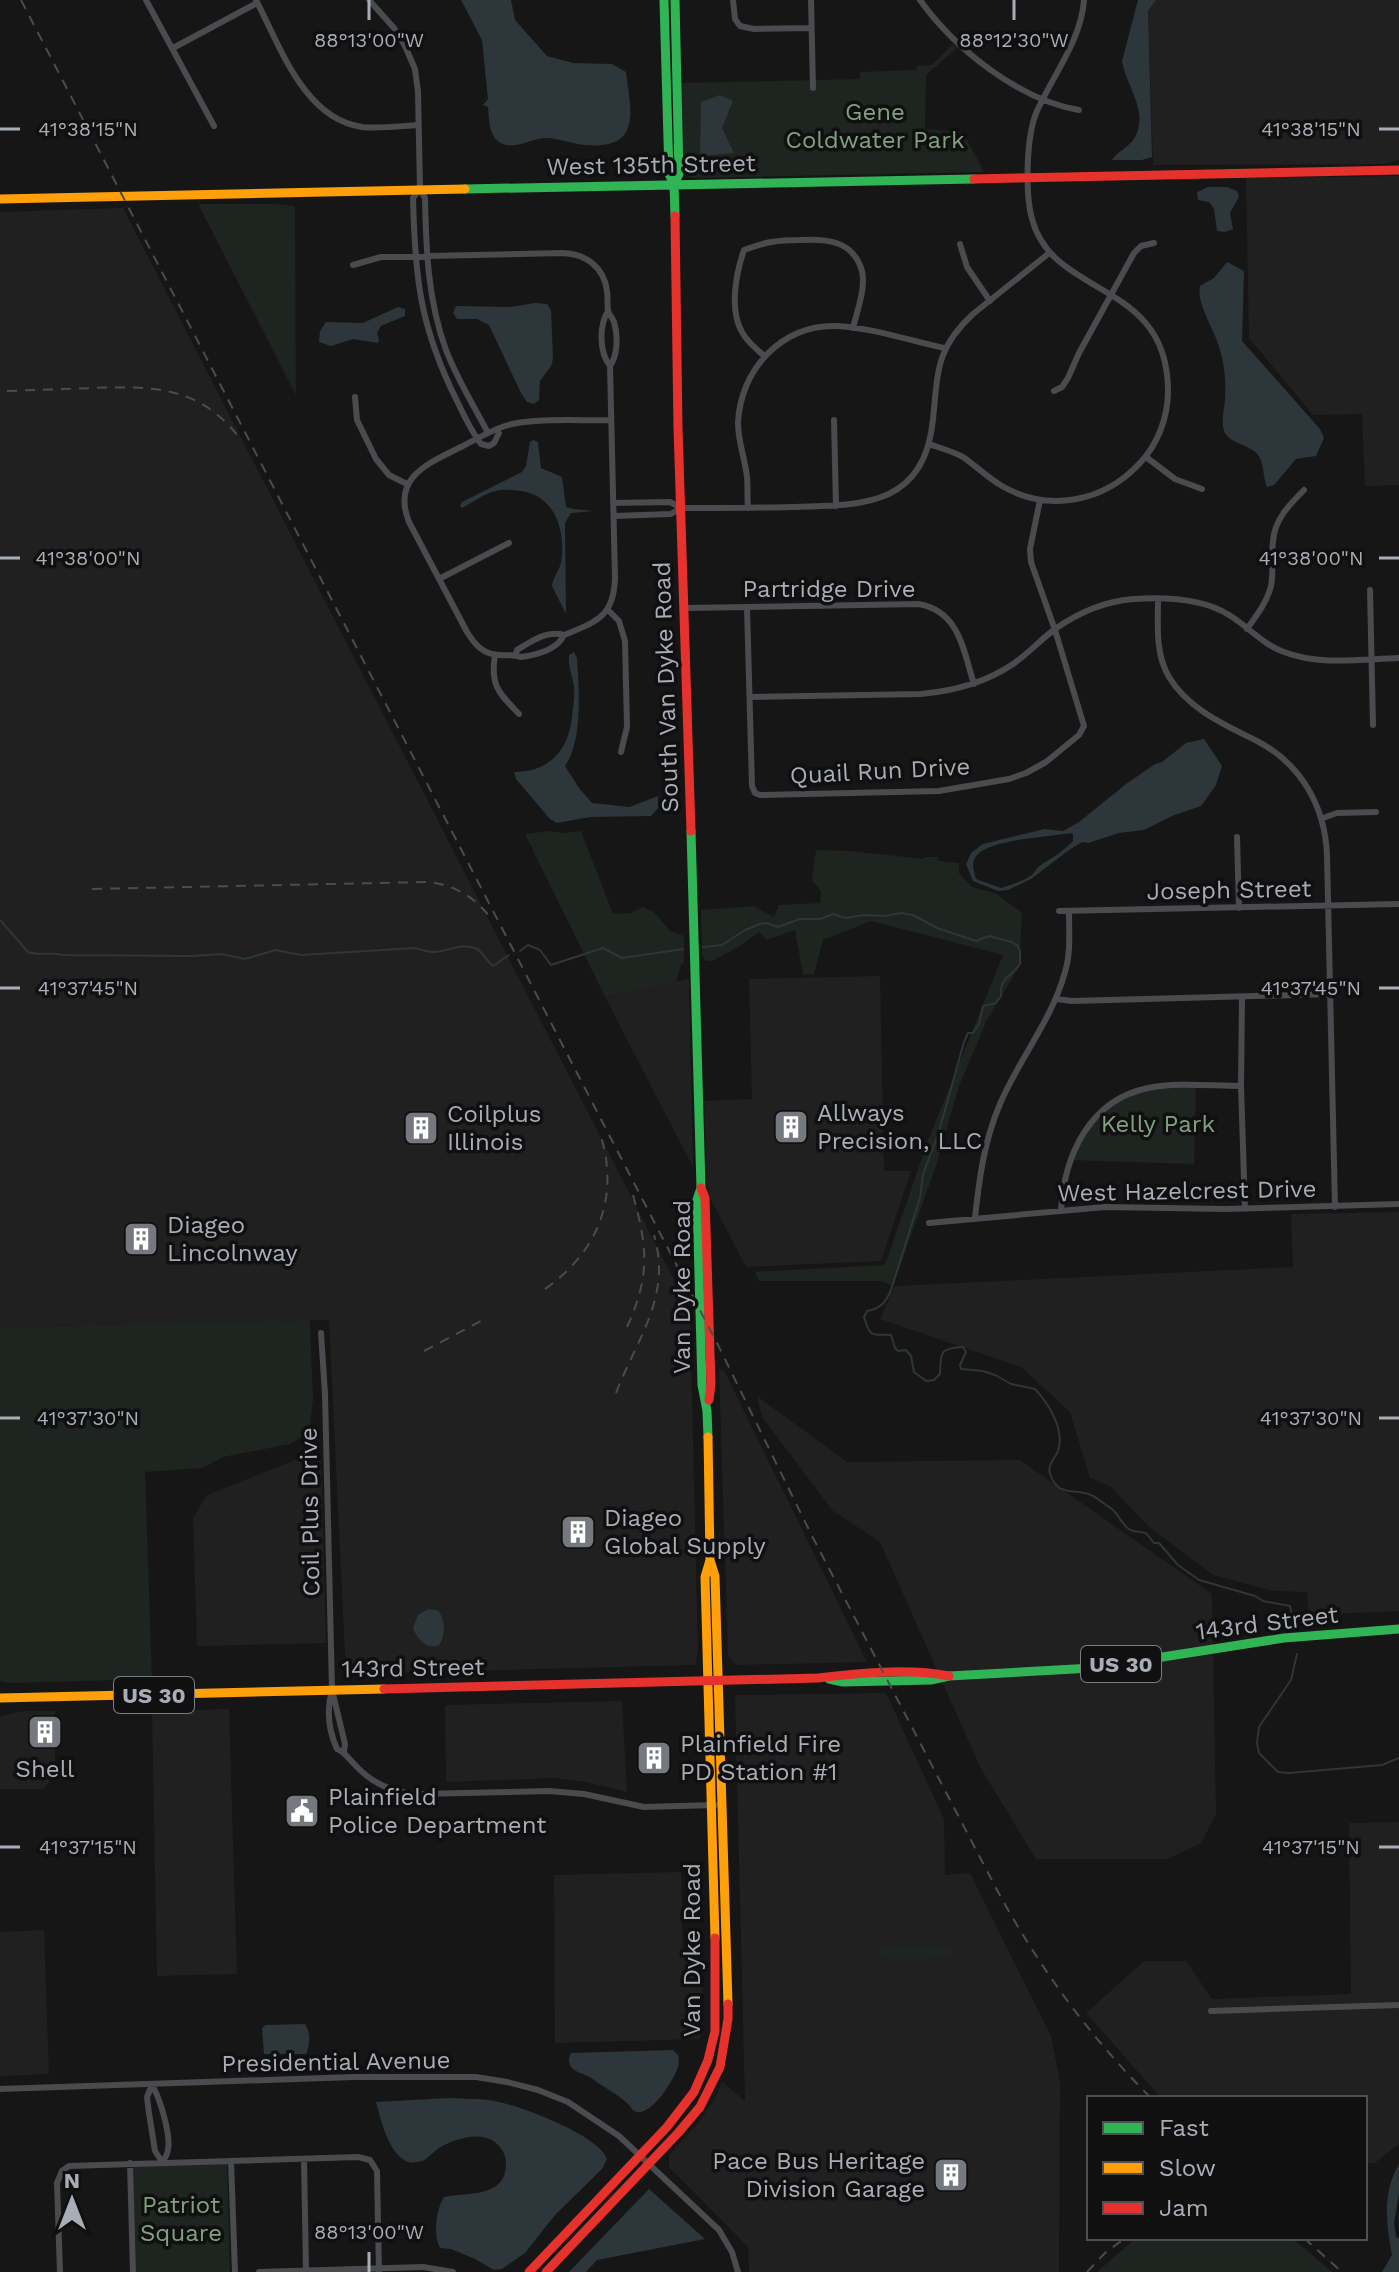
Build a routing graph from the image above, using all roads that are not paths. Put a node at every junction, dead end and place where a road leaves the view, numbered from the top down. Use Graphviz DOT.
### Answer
graph roads {
  1 [pos="146,0"];
  2 [pos="369,0"];
  3 [pos="664,0"];
  4 [pos="675,0"];
  5 [pos="733,0"];
  6 [pos="811,0"];
  7 [pos="920,0"];
  8 [pos="1084,0"];
  9 [pos="257,2"];
  10 [pos="811,28"];
  11 [pos="173,48"];
  12 [pos="813,88"];
  13 [pos="1043,100"];
  14 [pos="1079,110"];
  15 [pos="418,125"];
  16 [pos="214,126"];
  17 [pos="1399,170"];
  18 [pos="1029,178"];
  19 [pos="674,184"];
  20 [pos="420,189"];
  21 [pos="0,199"];
  22 [pos="1154,243"];
  23 [pos="960,244"];
  24 [pos="1048,254"];
  25 [pos="415,256"];
  26 [pos="427,256"];
  27 [pos="353,265"];
  28 [pos="1112,294"];
  29 [pos="990,301"];
  30 [pos="434,308"];
  31 [pos="422,310"];
  32 [pos="608,311"];
  33 [pos="853,328"];
  34 [pos="944,348"];
  35 [pos="447,351"];
  36 [pos="436,355"];
  37 [pos="764,356"];
  38 [pos="610,366"];
  39 [pos="461,383"];
  40 [pos="451,389"];
  41 [pos="1054,391"];
  42 [pos="355,397"];
  43 [pos="611,420"];
  44 [pos="834,420"];
  45 [pos="497,429"];
  46 [pos="488,433"];
  47 [pos="477,439"];
  48 [pos="929,444"];
  49 [pos="1146,457"];
  50 [pos="407,484"];
  51 [pos="1202,489"];
  52 [pos="1304,490"];
  53 [pos="1040,500"];
  54 [pos="613,503"];
  55 [pos="836,506"];
  56 [pos="681,508"];
  57 [pos="748,508"];
  58 [pos="614,516"];
  59 [pos="509,543"];
  60 [pos="439,579"];
  61 [pos="1370,590"];
  62 [pos="1158,599"];
  63 [pos="747,607"];
  64 [pos="684,608"];
  65 [pos="608,610"];
  66 [pos="1247,629"];
  67 [pos="1055,630"];
  68 [pos="564,635"];
  69 [pos="516,654"];
  70 [pos="495,655"];
  71 [pos="1399,658"];
  72 [pos="1372,659"];
  73 [pos="974,684"];
  74 [pos="750,697"];
  75 [pos="519,714"];
  76 [pos="1373,725"];
  77 [pos="621,752"];
  78 [pos="1376,812"];
  79 [pos="1323,818"];
  80 [pos="1237,837"];
  81 [pos="1399,904"];
  82 [pos="1328,905"];
  83 [pos="1239,908"];
  84 [pos="1059,911"];
  85 [pos="1069,911"];
  86 [pos="1331,994"];
  87 [pos="1242,998"];
  88 [pos="1057,999"];
  89 [pos="1241,1086"];
  90 [pos="701,1188"];
  91 [pos="1399,1204"];
  92 [pos="1335,1207"];
  93 [pos="1245,1209"];
  94 [pos="1061,1211"];
  95 [pos="975,1218"];
  96 [pos="929,1223"];
  97 [pos="321,1333"];
  98 [pos="710,1560"];
  99 [pos="1399,1629"];
  100 [pos="720,1680"];
  101 [pos="707,1681"];
  102 [pos="332,1690"];
  103 [pos="0,1698"];
  104 [pos="723,1805"];
  105 [pos="711,1806"];
  106 [pos="1399,2005"];
  107 [pos="1211,2011"];
  108 [pos="152,2085"];
  109 [pos="0,2089"];
  110 [pos="639,2155"];
  111 [pos="304,2159"];
  112 [pos="231,2161"];
  113 [pos="162,2162"];
  114 [pos="130,2163"];
  115 [pos="648,2163"];
  116 [pos="379,2270"];
  117 [pos="306,2271"];
  118 [pos="60,2272"];
  119 [pos="133,2272"];
  120 [pos="235,2272"];
  121 [pos="259,2272"];
  122 [pos="453,2272"];
  123 [pos="529,2272"];
  124 [pos="546,2272"];
  125 [pos="738,2272"];
  1 -- 11 [label="street"];
  2 -- 15 [label="street"];
  3 -- 19 [label="street, South Van Dyke Road"];
  4 -- 19 [label="street, South Van Dyke Road"];
  5 -- 10 [label="street"];
  6 -- 10 [label="street"];
  7 -- 13 [label="street"];
  8 -- 13 [label="street"];
  9 -- 11 [label="street"];
  9 -- 15 [label="street"];
  10 -- 12 [label="street"];
  11 -- 16 [label="street"];
  13 -- 14 [label="street"];
  13 -- 18 [label="street"];
  15 -- 20 [label="street"];
  17 -- 18 [label="street, West 135th Street"];
  18 -- 19 [label="street, West 135th Street"];
  18 -- 24 [label="street"];
  19 -- 20 [label="street, West 135th Street"];
  19 -- 56 [label="street, South Van Dyke Road"];
  20 -- 21 [label="street, West 135th Street"];
  20 -- 25 [label="street"];
  20 -- 26 [label="street"];
  22 -- 28 [label="street"];
  23 -- 29 [label="street"];
  24 -- 28 [label="street"];
  24 -- 29 [label="street"];
  25 -- 26 [label="street"];
  25 -- 27 [label="street"];
  25 -- 31 [label="street"];
  26 -- 30 [label="street"];
  26 -- 32 [label="street"];
  28 -- 41 [label="street"];
  28 -- 49 [label="street"];
  29 -- 34 [label="street"];
  30 -- 31 [label="street"];
  30 -- 35 [label="street"];
  31 -- 36 [label="street"];
  32 -- 38 [label="street"];
  32 -- 38 [label="street"];
  33 -- 34 [label="street"];
  33 -- 37 [label="street"];
  33 -- 37 [label="street"];
  34 -- 48 [label="street"];
  35 -- 36 [label="street"];
  35 -- 39 [label="street"];
  36 -- 40 [label="street"];
  37 -- 57 [label="street"];
  38 -- 43 [label="street"];
  39 -- 40 [label="street"];
  39 -- 46 [label="street"];
  40 -- 47 [label="street"];
  42 -- 50 [label="street"];
  43 -- 45 [label="street"];
  43 -- 54 [label="street"];
  44 -- 55 [label="street"];
  45 -- 46 [label="street"];
  45 -- 47 [label="street"];
  46 -- 47 [label="street"];
  47 -- 50 [label="street"];
  48 -- 53 [label="street"];
  48 -- 55 [label="street"];
  49 -- 51 [label="street"];
  49 -- 53 [label="street"];
  50 -- 60 [label="street"];
  52 -- 66 [label="street"];
  53 -- 67 [label="street, Quail Run Drive"];
  54 -- 56 [label="street"];
  54 -- 58 [label="street"];
  55 -- 57 [label="street"];
  56 -- 57 [label="street"];
  56 -- 58 [label="street"];
  56 -- 64 [label="street, South Van Dyke Road"];
  58 -- 65 [label="street"];
  59 -- 60 [label="street"];
  60 -- 70 [label="street"];
  61 -- 72 [label="street"];
  62 -- 66 [label="street"];
  62 -- 67 [label="street"];
  62 -- 79 [label="street"];
  63 -- 64 [label="street, Partridge Drive"];
  63 -- 73 [label="street, Partridge Drive"];
  63 -- 74 [label="street, Quail Run Drive"];
  64 -- 90 [label="street, South Van Dyke Road"];
  65 -- 68 [label="street"];
  65 -- 77 [label="street"];
  66 -- 72 [label="street"];
  67 -- 73 [label="street"];
  67 -- 74 [label="street, Quail Run Drive"];
  68 -- 69 [label="street"];
  68 -- 69 [label="street"];
  69 -- 70 [label="street"];
  70 -- 75 [label="street"];
  71 -- 72 [label="street"];
  72 -- 76 [label="street"];
  73 -- 74 [label="street"];
  78 -- 79 [label="street"];
  79 -- 82 [label="street"];
  80 -- 83 [label="street"];
  81 -- 82 [label="street, Joseph Street"];
  82 -- 83 [label="street, Joseph Street"];
  82 -- 86 [label="street"];
  83 -- 85 [label="street, Joseph Street"];
  84 -- 85 [label="street, Joseph Street"];
  85 -- 88 [label="street"];
  86 -- 87 [label="street"];
  86 -- 92 [label="street"];
  87 -- 88 [label="street"];
  87 -- 89 [label="street"];
  88 -- 95 [label="street"];
  89 -- 93 [label="street"];
  89 -- 94 [label="street"];
  90 -- 98 [label="street, Van Dyke Road"];
  91 -- 92 [label="street, West Hazelcrest Drive"];
  92 -- 93 [label="street, West Hazelcrest Drive"];
  93 -- 94 [label="street, West Hazelcrest Drive"];
  94 -- 95 [label="street, West Hazelcrest Drive"];
  95 -- 96 [label="street, West Hazelcrest Drive"];
  97 -- 102 [label="street, Coil Plus Drive"];
  98 -- 100 [label="street, Van Dyke Road"];
  98 -- 101 [label="street, Van Dyke Road"];
  99 -- 100 [label="street, 143rd Street / US 30"];
  100 -- 101 [label="street, 143rd Street / US 30"];
  100 -- 104 [label="street, Van Dyke Road"];
  101 -- 102 [label="street, 143rd Street / US 30"];
  101 -- 105 [label="street, Van Dyke Road"];
  102 -- 103 [label="street, 143rd Street / US 30"];
  102 -- 105 [label="street, Coil Plus Drive"];
  104 -- 105 [label="street, Coil Plus Drive"];
  104 -- 115 [label="street, Van Dyke Road"];
  105 -- 110 [label="street, Van Dyke Road"];
  106 -- 107 [label="street"];
  108 -- 109 [label="street, Presidential Avenue"];
  108 -- 110 [label="street, Presidential Avenue"];
  108 -- 113 [label="street"];
  108 -- 113 [label="street"];
  110 -- 115 [label="street, Presidential Avenue"];
  110 -- 123 [label="street, Van Dyke Road"];
  111 -- 112 [label="street"];
  111 -- 116 [label="street"];
  111 -- 117 [label="street"];
  112 -- 113 [label="street"];
  112 -- 120 [label="street"];
  113 -- 114 [label="street"];
  114 -- 118 [label="street"];
  114 -- 119 [label="street"];
  115 -- 124 [label="street, Van Dyke Road"];
  115 -- 125 [label="street, Presidential Avenue"];
  116 -- 117 [label="street"];
  116 -- 122 [label="street"];
  117 -- 121 [label="street"];
}
